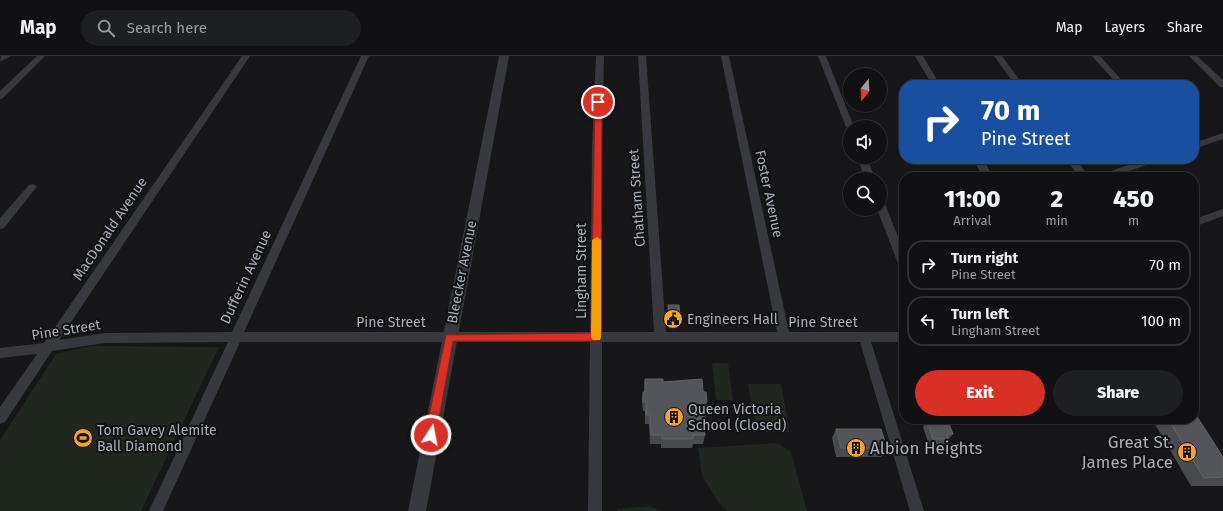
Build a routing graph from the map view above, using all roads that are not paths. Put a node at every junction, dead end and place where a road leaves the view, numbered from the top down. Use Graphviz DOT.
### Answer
graph roads {
  1 [pos="7,56"];
  2 [pos="41,56"];
  3 [pos="246,56"];
  4 [pos="365,56"];
  5 [pos="504,56"];
  6 [pos="600,56"];
  7 [pos="642,56"];
  8 [pos="725,56"];
  9 [pos="822,56"];
  10 [pos="919,56"];
  11 [pos="998,56"];
  12 [pos="1096,56"];
  13 [pos="1193,56"];
  14 [pos="0,60"];
  15 [pos="933,80"];
  16 [pos="1015,80"];
  17 [pos="1118,80"];
  18 [pos="1223,85"];
  19 [pos="0,96"];
  20 [pos="847,120"];
  21 [pos="1223,136"];
  22 [pos="1199,143"];
  23 [pos="1140,164"];
  24 [pos="1117,172"];
  25 [pos="32,187"];
  26 [pos="1223,212"];
  27 [pos="885,216"];
  28 [pos="1199,221"];
  29 [pos="0,225"];
  30 [pos="899,253"];
  31 [pos="236,337"];
  32 [pos="449,337"];
  33 [pos="596,337"];
  34 [pos="660,337"];
  35 [pos="899,337"];
  36 [pos="784,338"];
  37 [pos="864,338"];
  38 [pos="48,348"];
  39 [pos="0,353"];
  40 [pos="0,418"];
  41 [pos="156,511"];
  42 [pos="417,511"];
  43 [pos="595,511"];
  44 [pos="917,511"];
  1 -- 14 [label="street"];
  2 -- 19 [label="street"];
  3 -- 38 [label="street, MacDonald Avenue"];
  4 -- 31 [label="street, Dufferin Avenue"];
  5 -- 32 [label="street, Bleecker Avenue"];
  6 -- 33 [label="street, Lingham Street"];
  7 -- 34 [label="street, Chatham Street"];
  8 -- 36 [label="street, Foster Avenue"];
  9 -- 20 [label="street"];
  10 -- 15 [label="street"];
  11 -- 16 [label="street"];
  12 -- 17 [label="street"];
  13 -- 18 [label="street"];
  21 -- 22 [label="street"];
  23 -- 24 [label="street"];
  25 -- 29 [label="street"];
  26 -- 28 [label="street"];
  27 -- 30 [label="street"];
  31 -- 32 [label="street, Pine Street"];
  31 -- 38 [label="street, Pine Street"];
  31 -- 41 [label="street, Dufferin Avenue"];
  32 -- 33 [label="street, Pine Street"];
  32 -- 42 [label="street, Bleecker Avenue"];
  33 -- 34 [label="street, Pine Street"];
  33 -- 43 [label="street, Lingham Street"];
  34 -- 36 [label="street, Pine Street"];
  35 -- 37 [label="street, Pine Street"];
  36 -- 37 [label="street, Pine Street"];
  37 -- 44 [label="street"];
  38 -- 39 [label="street, Pine Street"];
  38 -- 40 [label="street, MacDonald Avenue"];
}
